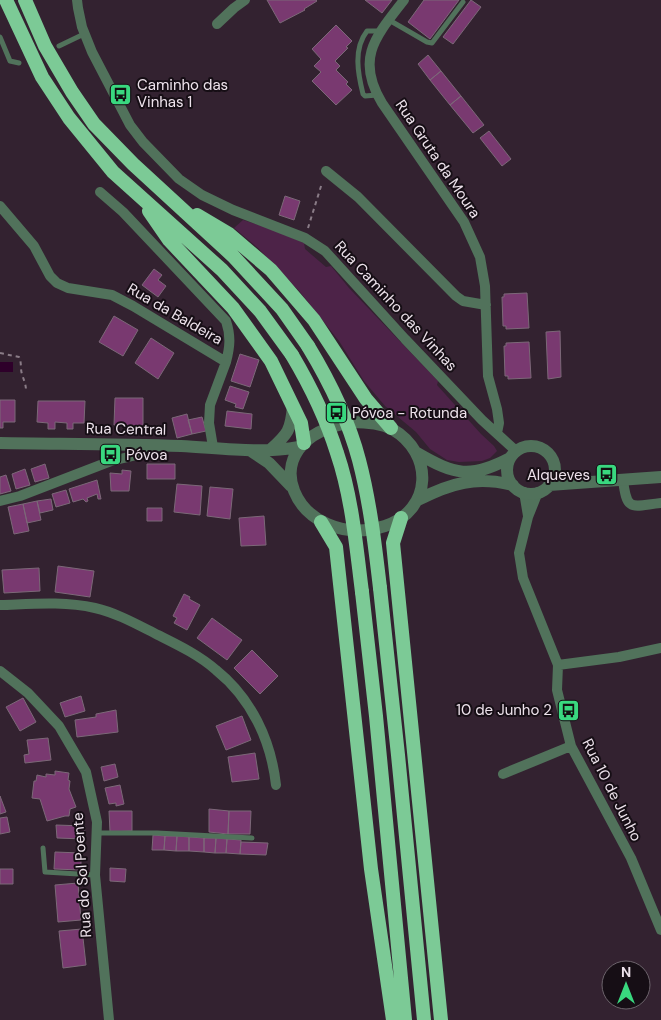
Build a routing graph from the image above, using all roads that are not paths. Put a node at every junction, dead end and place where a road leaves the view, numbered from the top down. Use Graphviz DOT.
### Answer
graph roads {
  1 [pos="6,0"];
  2 [pos="26,0"];
  3 [pos="77,0"];
  4 [pos="245,0"];
  5 [pos="404,0"];
  6 [pos="463,2"];
  7 [pos="388,19"];
  8 [pos="217,24"];
  9 [pos="85,34"];
  10 [pos="0,37"];
  11 [pos="59,46"];
  12 [pos="19,63"];
  13 [pos="326,171"];
  14 [pos="100,192"];
  15 [pos="138,194"];
  16 [pos="173,201"];
  17 [pos="0,206"];
  18 [pos="486,306"];
  19 [pos="226,362"];
  20 [pos="294,406"];
  21 [pos="391,428"];
  22 [pos="498,433"];
  23 [pos="0,443"];
  24 [pos="152,445"];
  25 [pos="302,445"];
  26 [pos="213,447"];
  27 [pos="270,450"];
  28 [pos="251,451"];
  29 [pos="417,453"];
  30 [pos="513,455"];
  31 [pos="661,477"];
  32 [pos="624,480"];
  33 [pos="547,484"];
  34 [pos="513,485"];
  35 [pos="291,486"];
  36 [pos="524,492"];
  37 [pos="418,500"];
  38 [pos="0,501"];
  39 [pos="661,503"];
  40 [pos="528,517"];
  41 [pos="401,518"];
  42 [pos="321,522"];
  43 [pos="0,605"];
  44 [pos="661,648"];
  45 [pos="558,665"];
  46 [pos="0,671"];
  47 [pos="571,746"];
  48 [pos="502,774"];
  49 [pos="276,784"];
  50 [pos="98,833"];
  51 [pos="252,838"];
  52 [pos="43,848"];
  53 [pos="95,875"];
  54 [pos="661,930"];
  55 [pos="109,1020"];
  56 [pos="393,1020"];
  57 [pos="405,1020"];
  58 [pos="424,1020"];
  59 [pos="441,1020"];
  1 -- 15 [label="highway"];
  2 -- 16 [label="highway"];
  3 -- 9 [label="street, Rua Caminho das Vinhas"];
  4 -- 8 [label="street"];
  5 -- 7 [label="street, Rua Gruta da Moura"];
  6 -- 7 [label="lane"];
  7 -- 18 [label="street, Rua Gruta da Moura"];
  9 -- 11 [label="lane"];
  9 -- 22 [label="street, Rua Caminho das Vinhas"];
  10 -- 12 [label="lane"];
  13 -- 18 [label="street"];
  14 -- 19 [label="street"];
  15 -- 20 [label="highway"];
  15 -- 57 [label="highway, bridge"];
  16 -- 21 [label="highway"];
  16 -- 58 [label="highway, bridge"];
  17 -- 19 [label="street, Rua da Baldeira"];
  18 -- 22 [label="street, Rua Gruta da Moura"];
  19 -- 26 [label="street, Rua da Baldeira"];
  20 -- 25 [label="highway"];
  20 -- 27 [label="street"];
  21 -- 25 [label="street"];
  21 -- 29 [label="street"];
  22 -- 30 [label="street, Rua Caminho das Vinhas"];
  23 -- 24 [label="street, Rua Central"];
  24 -- 26 [label="street, Rua Central"];
  24 -- 38 [label="street"];
  25 -- 27 [label="street, Rua Central"];
  25 -- 35 [label="street"];
  26 -- 28 [label="street, Rua Central"];
  27 -- 28 [label="street, Rua Central"];
  28 -- 35 [label="street, Rua Central"];
  29 -- 30 [label="street"];
  29 -- 37 [label="street"];
  30 -- 33 [label="street"];
  30 -- 34 [label="street"];
  31 -- 32 [label="street"];
  32 -- 33 [label="street"];
  32 -- 39 [label="street"];
  33 -- 36 [label="street"];
  33 -- 40 [label="street, Rua 10 de Junho"];
  34 -- 36 [label="street"];
  34 -- 37 [label="street"];
  35 -- 42 [label="street"];
  36 -- 40 [label="street, Rua 10 de Junho"];
  37 -- 41 [label="street"];
  40 -- 45 [label="street, Rua 10 de Junho"];
  41 -- 42 [label="street"];
  41 -- 59 [label="highway"];
  42 -- 56 [label="highway"];
  43 -- 49 [label="street"];
  44 -- 45 [label="street"];
  45 -- 47 [label="street, Rua 10 de Junho"];
  46 -- 50 [label="street, Rua do Sol Poente"];
  47 -- 48 [label="street"];
  47 -- 54 [label="street, Rua 10 de Junho"];
  50 -- 51 [label="lane"];
  50 -- 53 [label="street, Rua do Sol Poente"];
  52 -- 53 [label="lane"];
  53 -- 55 [label="street, Rua do Sol Poente"];
}
